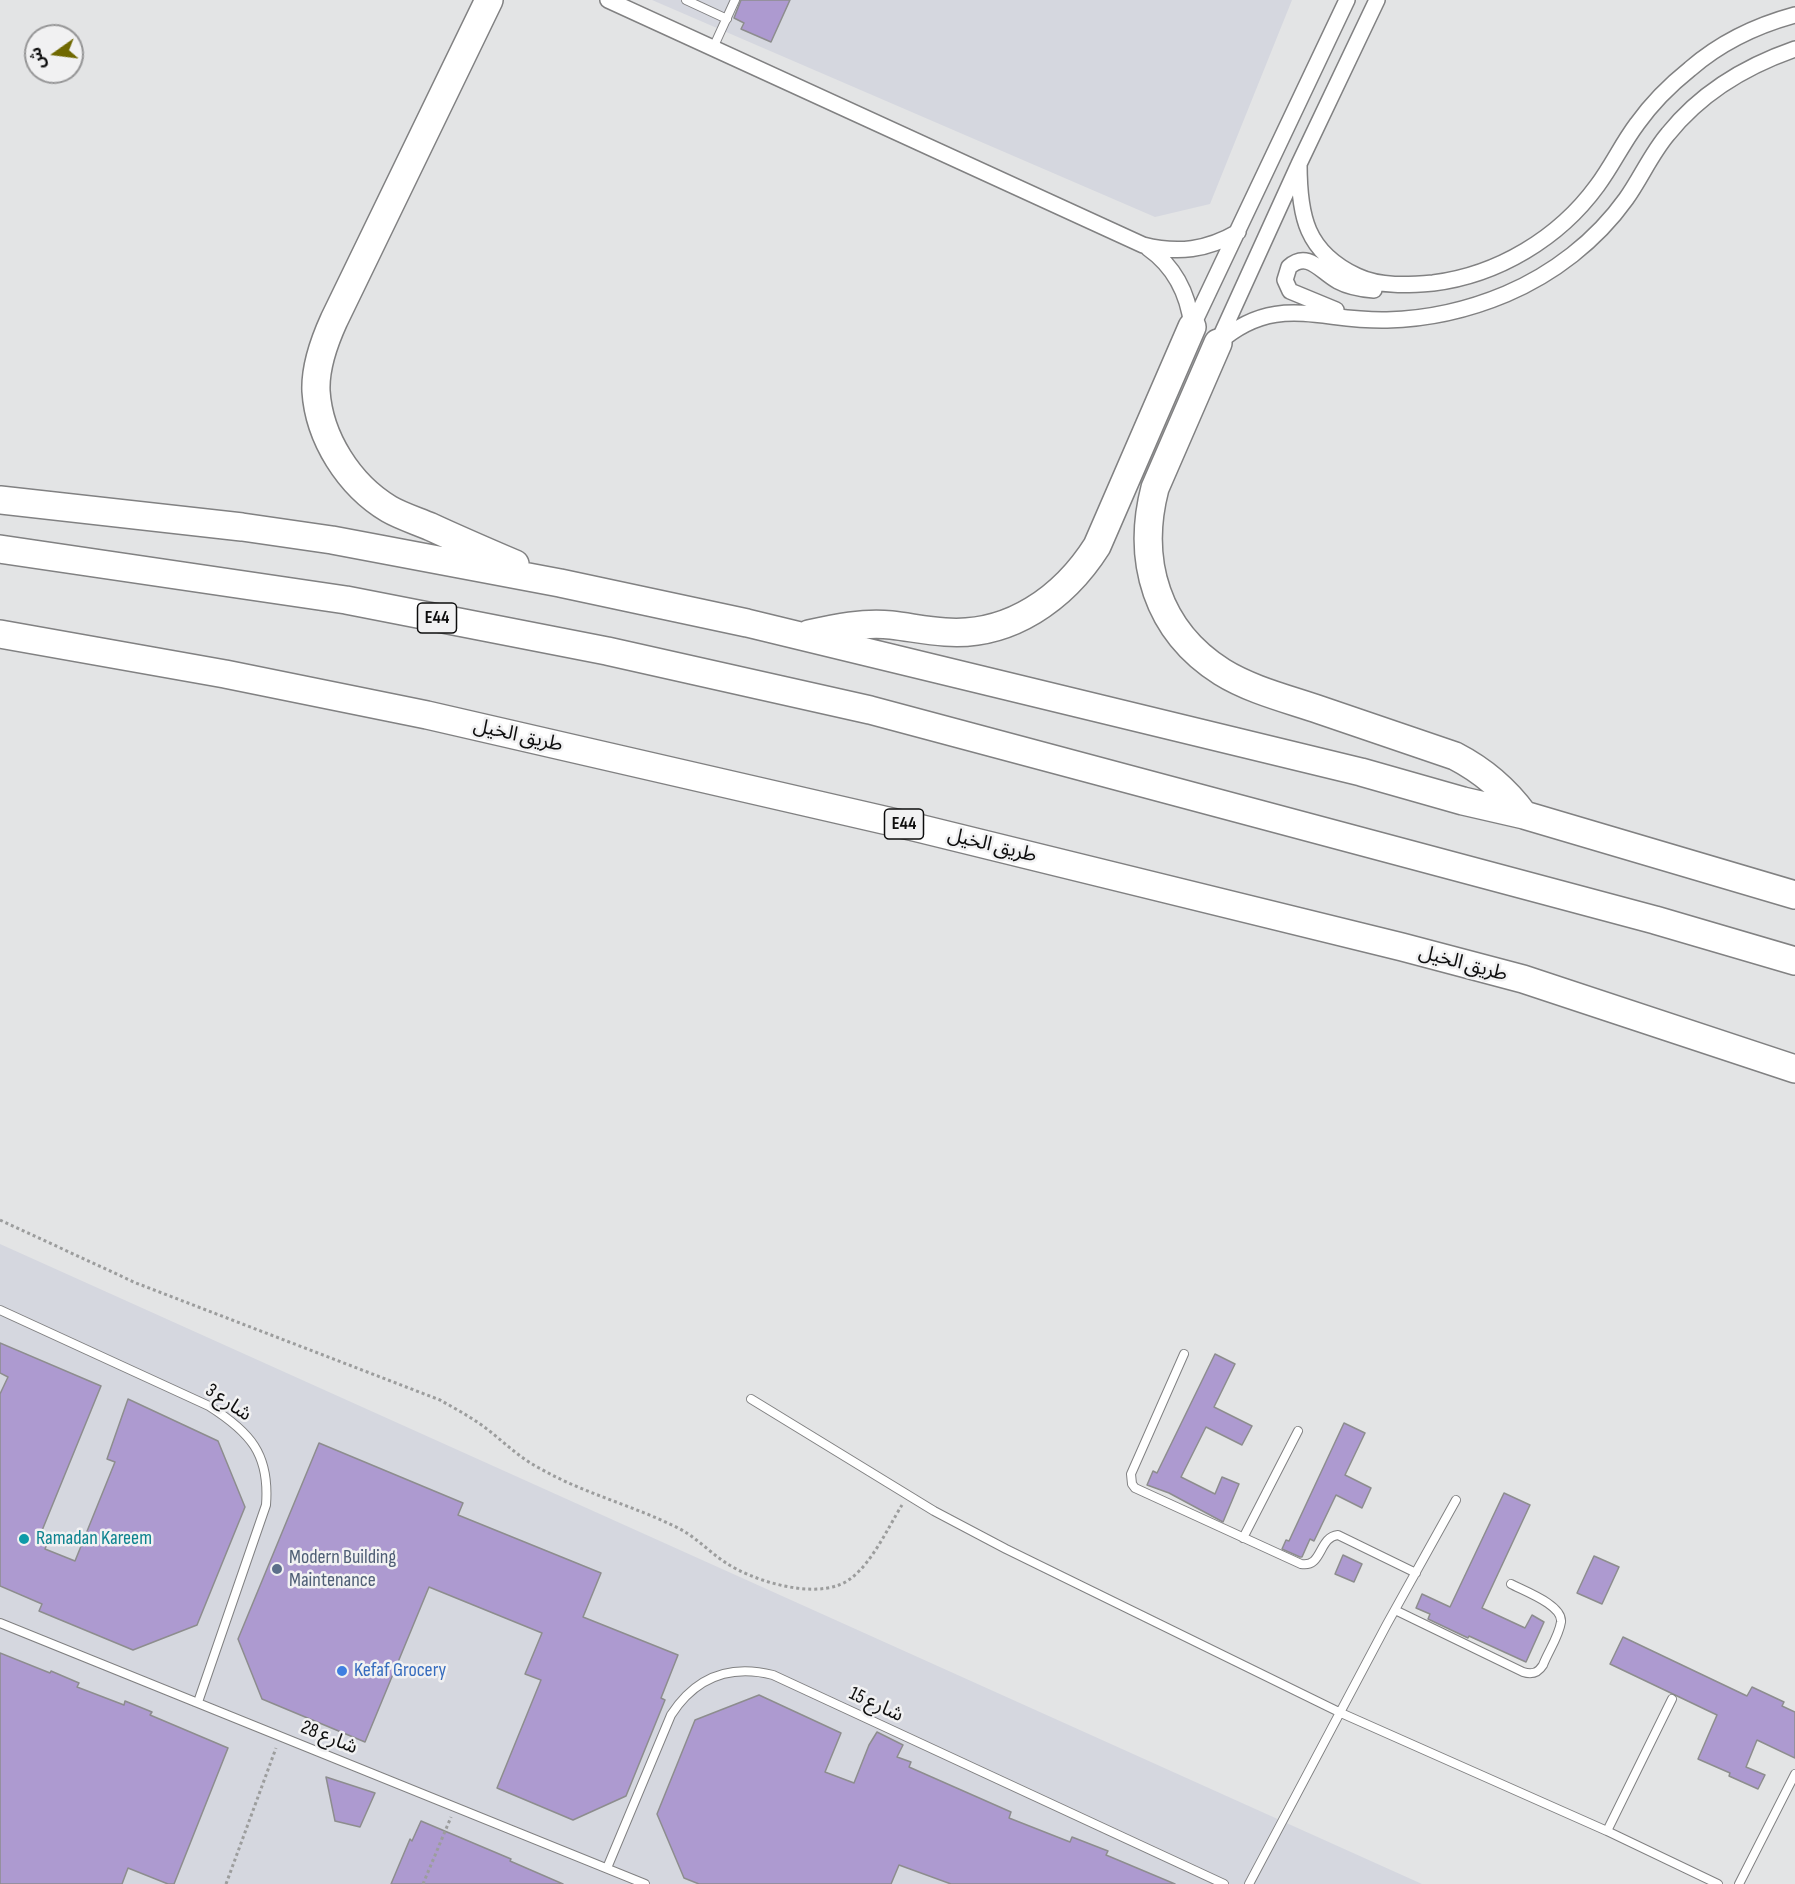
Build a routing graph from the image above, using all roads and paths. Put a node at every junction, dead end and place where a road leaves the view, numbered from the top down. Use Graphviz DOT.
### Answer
graph roads {
  1 [pos="489,0"];
  2 [pos="609,0"];
  3 [pos="687,0"];
  4 [pos="735,0"];
  5 [pos="1347,0"];
  6 [pos="1377,0"];
  7 [pos="1795,15"];
  8 [pos="727,19"];
  9 [pos="713,48"];
  10 [pos="1795,49"];
  11 [pos="1299,164"];
  12 [pos="1238,232"];
  13 [pos="1143,245"];
  14 [pos="1407,284"];
  15 [pos="1361,320"];
  16 [pos="1192,327"];
  17 [pos="1218,343"];
  18 [pos="0,500"];
  19 [pos="0,549"];
  20 [pos="560,584"];
  21 [pos="0,634"];
  22 [pos="801,636"];
  23 [pos="1524,815"];
  24 [pos="1795,895"];
  25 [pos="1795,961"];
  26 [pos="1795,1069"];
  27 [pos="0,1220"];
  28 [pos="0,1310"];
  29 [pos="1184,1354"];
  30 [pos="751,1399"];
  31 [pos="1298,1431"];
  32 [pos="908,1496"];
  33 [pos="1456,1500"];
  34 [pos="1244,1538"];
  35 [pos="1416,1573"];
  36 [pos="1510,1584"];
  37 [pos="1395,1610"];
  38 [pos="0,1623"];
  39 [pos="1672,1699"];
  40 [pos="198,1702"];
  41 [pos="1341,1713"];
  42 [pos="280,1736"];
  43 [pos="1795,1774"];
  44 [pos="456,1807"];
  45 [pos="1607,1831"];
  46 [pos="607,1868"];
  47 [pos="226,1884"];
  48 [pos="423,1884"];
  49 [pos="645,1884"];
  50 [pos="1224,1884"];
  51 [pos="1249,1884"];
  52 [pos="1718,1884"];
  53 [pos="1739,1884"];
  1 -- 20 [label="highway"];
  2 -- 9 [label="street"];
  3 -- 8 [label="lane"];
  4 -- 8 [label="lane"];
  5 -- 12 [label="street"];
  6 -- 11 [label="street"];
  7 -- 14 [label="street"];
  8 -- 9 [label="lane"];
  9 -- 13 [label="street"];
  10 -- 15 [label="street"];
  11 -- 14 [label="street"];
  11 -- 17 [label="street"];
  12 -- 13 [label="street"];
  12 -- 16 [label="street"];
  13 -- 16 [label="street"];
  14 -- 15 [label="street"];
  15 -- 17 [label="street"];
  16 -- 22 [label="highway"];
  17 -- 23 [label="highway"];
  18 -- 20 [label="highway"];
  19 -- 25 [label="highway, E44"];
  20 -- 22 [label="highway"];
  21 -- 26 [label="highway, طريق الخيل / E44"];
  22 -- 23 [label="highway"];
  23 -- 24 [label="highway"];
  27 -- 32 [label="path"];
  28 -- 40 [label="lane, شارع 3"];
  29 -- 34 [label="lane"];
  30 -- 32 [label="lane"];
  31 -- 34 [label="lane"];
  32 -- 41 [label="lane"];
  33 -- 35 [label="lane"];
  34 -- 35 [label="lane"];
  35 -- 37 [label="lane"];
  36 -- 37 [label="lane"];
  37 -- 41 [label="lane"];
  38 -- 40 [label="lane, شارع 28"];
  39 -- 45 [label="lane"];
  40 -- 42 [label="lane, شارع 28"];
  41 -- 45 [label="lane"];
  41 -- 51 [label="lane"];
  42 -- 44 [label="lane, شارع 28"];
  42 -- 47 [label="path"];
  43 -- 53 [label="lane"];
  44 -- 46 [label="lane, شارع 28"];
  44 -- 48 [label="path"];
  45 -- 52 [label="lane"];
  46 -- 49 [label="lane, شارع 28"];
  46 -- 50 [label="lane, شارع 15"];
}
